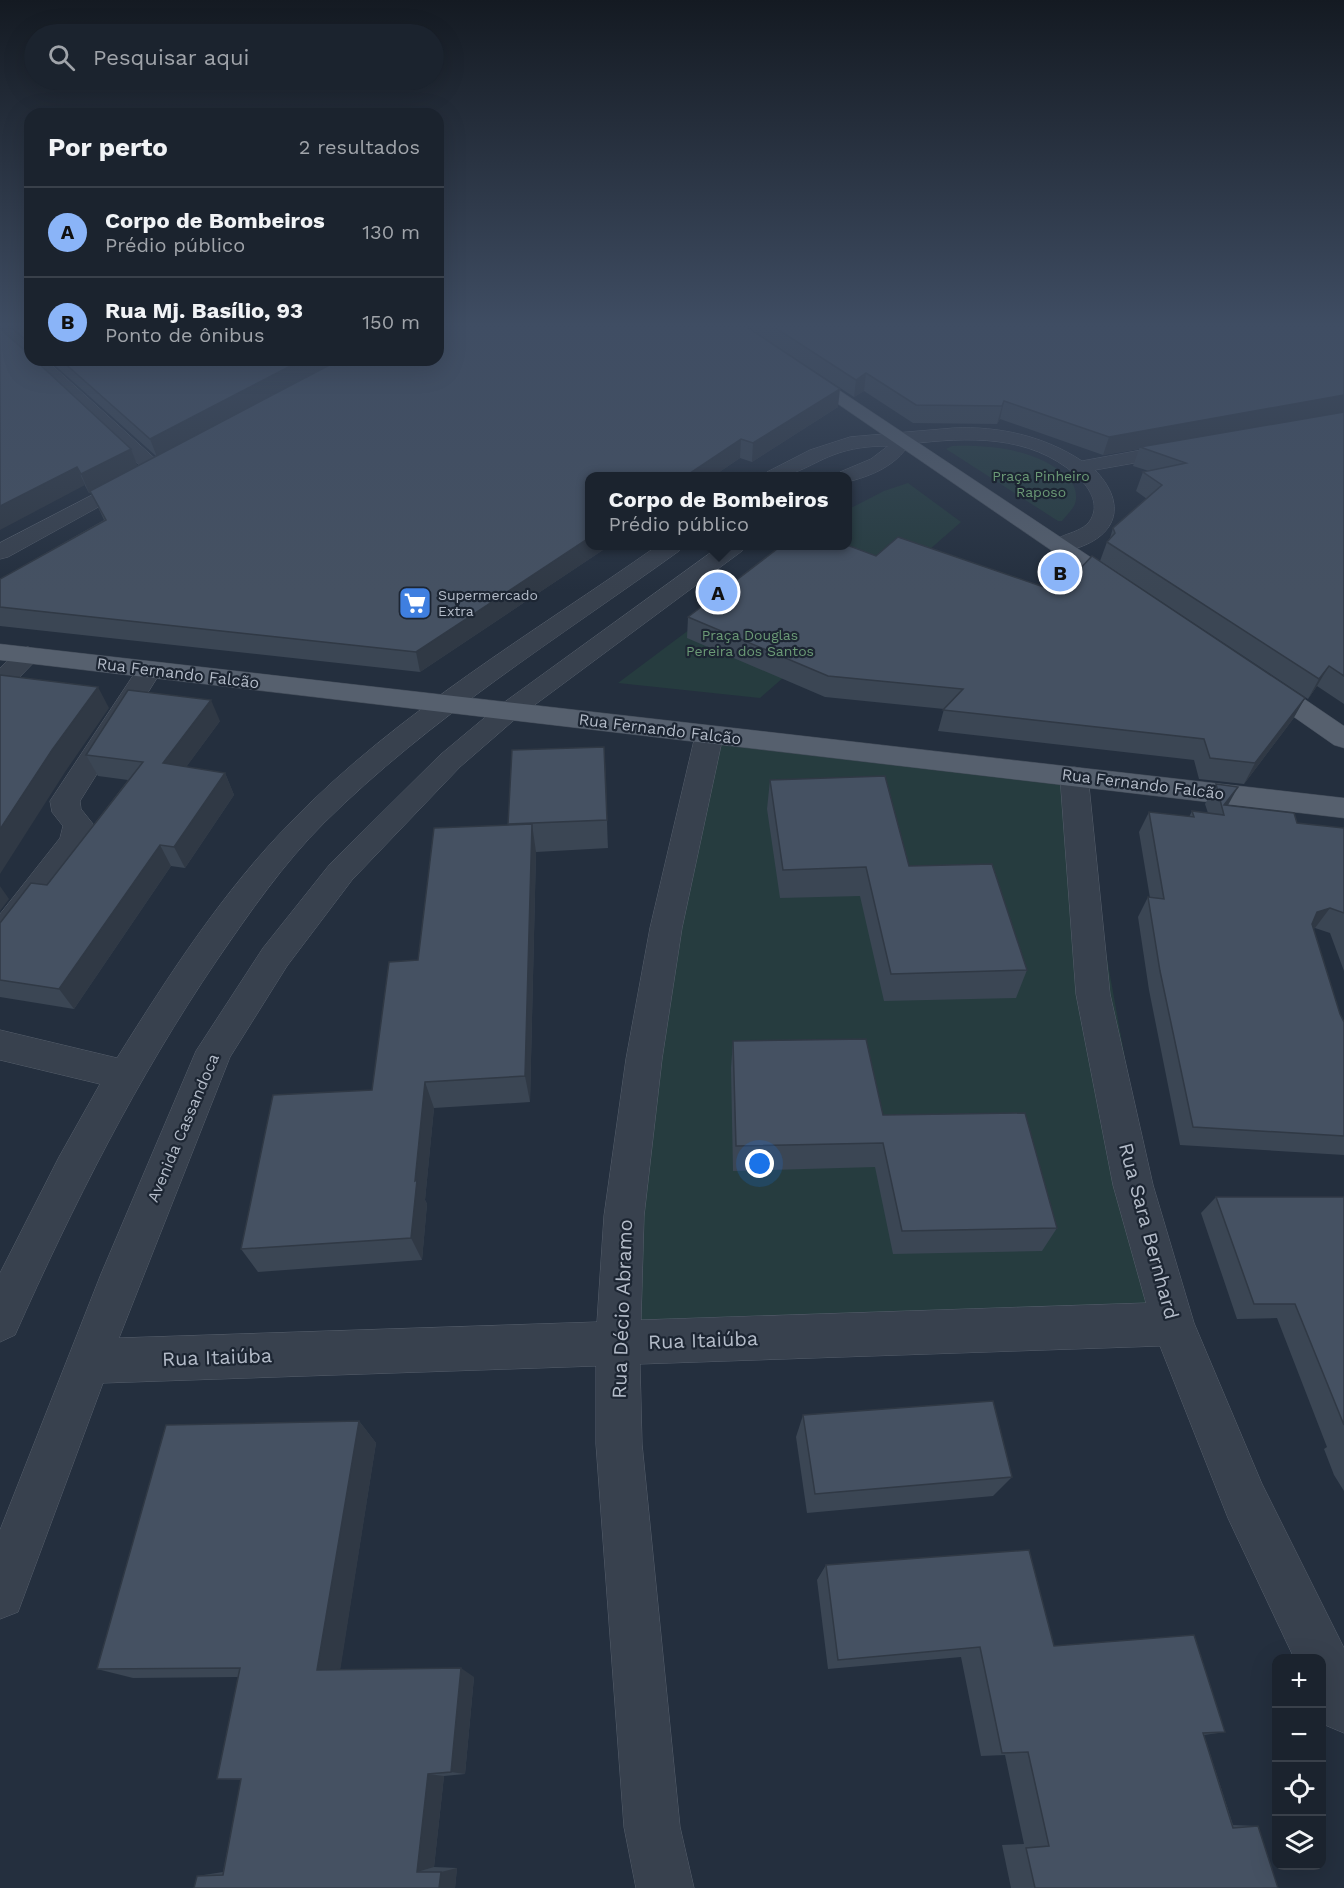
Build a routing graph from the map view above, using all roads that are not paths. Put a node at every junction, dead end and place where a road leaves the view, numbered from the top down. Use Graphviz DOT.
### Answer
graph roads {
  1 [pos="96,415"];
  2 [pos="865,415"];
  3 [pos="902,440"];
  4 [pos="1199,446"];
  5 [pos="174,457"];
  6 [pos="1080,466"];
  7 [pos="154,468"];
  8 [pos="783,472"];
  9 [pos="852,475"];
  10 [pos="0,529"];
  11 [pos="23,539"];
  12 [pos="1060,546"];
  13 [pos="728,550"];
  14 [pos="0,552"];
  15 [pos="662,552"];
  16 [pos="696,573"];
  17 [pos="603,592"];
  18 [pos="1138,599"];
  19 [pos="648,608"];
  20 [pos="0,652"];
  21 [pos="28,655"];
  22 [pos="149,670"];
  23 [pos="1245,671"];
  24 [pos="0,682"];
  25 [pos="446,705"];
  26 [pos="510,711"];
  27 [pos="709,736"];
  28 [pos="1340,737"];
  29 [pos="1074,776"];
  30 [pos="1336,805"];
  31 [pos="0,937"];
  32 [pos="0,1045"];
  33 [pos="125,1075"];
  34 [pos="0,1320"];
  35 [pos="1173,1324"];
  36 [pos="618,1343"];
  37 [pos="89,1361"];
  38 [pos="0,1594"];
  39 [pos="1319,1654"];
  40 [pos="1326,1669"];
  41 [pos="1344,1706"];
  42 [pos="665,1888"];
  1 -- 7 [label="street"];
  2 -- 3 [label="main road"];
  3 -- 6 [label="street"];
  3 -- 8 [label="street"];
  3 -- 9 [label="street"];
  3 -- 12 [label="main road"];
  4 -- 6 [label="street"];
  5 -- 7 [label="street"];
  6 -- 12 [label="street"];
  7 -- 11 [label="street"];
  10 -- 11 [label="street"];
  11 -- 14 [label="street"];
  12 -- 18 [label="main road"];
  13 -- 16 [label="street, Avenida Cassandoca"];
  15 -- 16 [label="street"];
  15 -- 17 [label="street"];
  16 -- 19 [label="street, Avenida Cassandoca"];
  17 -- 19 [label="street"];
  17 -- 25 [label="street"];
  19 -- 26 [label="street, Avenida Cassandoca"];
  20 -- 21 [label="main road, Rua Fernando Falcão"];
  21 -- 22 [label="main road, Rua Fernando Falcão"];
  21 -- 24 [label="street"];
  22 -- 25 [label="main road, Rua Fernando Falcão"];
  22 -- 31 [label="street"];
  23 -- 28 [label="main road"];
  25 -- 26 [label="main road, Rua Fernando Falcão"];
  25 -- 33 [label="street"];
  26 -- 27 [label="main road, Rua Fernando Falcão"];
  26 -- 37 [label="street, Avenida Cassandoca"];
  27 -- 29 [label="main road, Rua Fernando Falcão"];
  27 -- 36 [label="street, Rua Décio Abramo"];
  29 -- 30 [label="main road, Rua Fernando Falcão"];
  29 -- 35 [label="street, Rua Sara Bernhard"];
  32 -- 33 [label="street"];
  33 -- 34 [label="street"];
  35 -- 36 [label="street, Rua Itaiúba"];
  35 -- 39 [label="street, Rua Sara Bernhard"];
  36 -- 37 [label="street, Rua Itaiúba"];
  36 -- 42 [label="street, Rua Décio Abramo"];
  37 -- 38 [label="street, Avenida Cassandoca"];
  40 -- 41 [label="street, Rua Sara Bernhard"];
}
